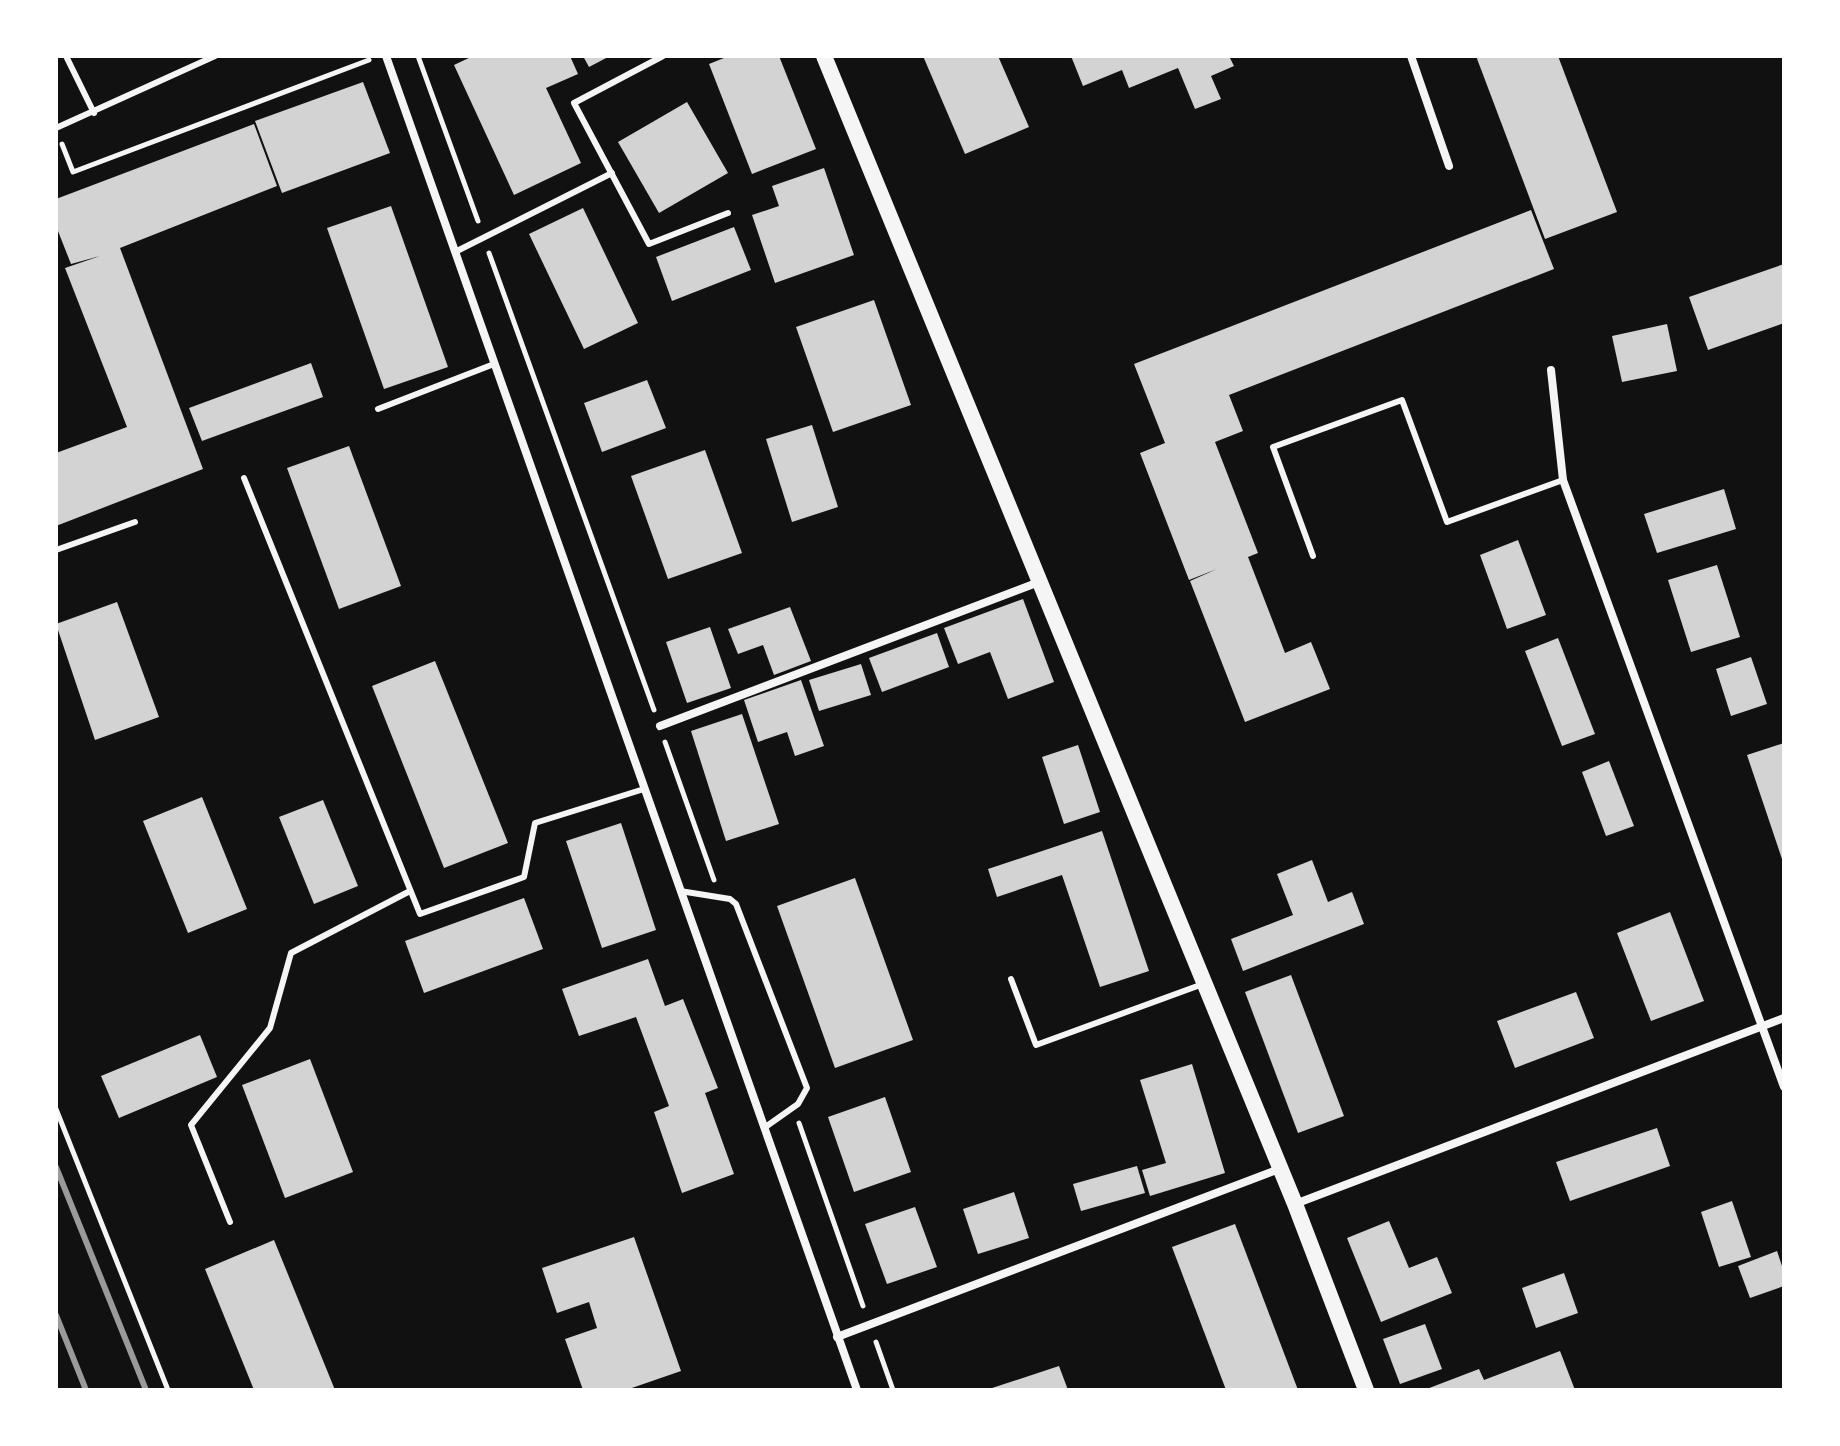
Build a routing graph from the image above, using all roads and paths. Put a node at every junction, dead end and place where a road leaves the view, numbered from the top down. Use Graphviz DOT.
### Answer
graph roads {
  1 [pos="66,56"];
  2 [pos="215,56"];
  3 [pos="379,56"];
  4 [pos="386,56"];
  5 [pos="663,56"];
  6 [pos="824,56"];
  7 [pos="1411,56"];
  8 [pos="94,113"];
  9 [pos="56,128"];
  10 [pos="62,143"];
  11 [pos="1449,166"];
  12 [pos="612,173"];
  13 [pos="728,213"];
  14 [pos="455,252"];
  15 [pos="494,364"];
  16 [pos="1551,370"];
  17 [pos="378,409"];
  18 [pos="244,478"];
  19 [pos="1563,480"];
  20 [pos="135,522"];
  21 [pos="56,550"];
  22 [pos="1313,556"];
  23 [pos="1039,582"];
  24 [pos="660,726"];
  25 [pos="644,789"];
  26 [pos="410,891"];
  27 [pos="680,891"];
  28 [pos="1011,979"];
  29 [pos="1203,984"];
  30 [pos="1784,1018"];
  31 [pos="1760,1028"];
  32 [pos="1784,1087"];
  33 [pos="56,1109"];
  34 [pos="764,1128"];
  35 [pos="1279,1169"];
  36 [pos="1295,1204"];
  37 [pos="230,1222"];
  38 [pos="837,1337"];
  39 [pos="168,1390"];
  40 [pos="857,1390"];
  41 [pos="1366,1390"];
  1 -- 8 [label="lane"];
  2 -- 8 [label="lane"];
  3 -- 10 [label="path"];
  4 -- 14 [label="street"];
  5 -- 12 [label="lane"];
  6 -- 23 [label="main road"];
  7 -- 11 [label="street"];
  8 -- 9 [label="lane"];
  12 -- 13 [label="lane"];
  12 -- 14 [label="lane"];
  14 -- 15 [label="street"];
  15 -- 17 [label="lane"];
  15 -- 25 [label="street"];
  16 -- 19 [label="street"];
  18 -- 26 [label="lane"];
  19 -- 22 [label="lane"];
  19 -- 31 [label="street"];
  20 -- 21 [label="lane"];
  23 -- 24 [label="street"];
  23 -- 29 [label="main road"];
  25 -- 26 [label="lane"];
  25 -- 27 [label="street"];
  26 -- 37 [label="lane"];
  27 -- 34 [label="street"];
  27 -- 34 [label="lane"];
  28 -- 29 [label="lane"];
  29 -- 35 [label="main road"];
  30 -- 31 [label="street"];
  31 -- 32 [label="street"];
  31 -- 36 [label="street"];
  33 -- 39 [label="path"];
  34 -- 38 [label="street"];
  35 -- 36 [label="main road"];
  35 -- 38 [label="street"];
  36 -- 41 [label="main road"];
  38 -- 40 [label="street"];
}
